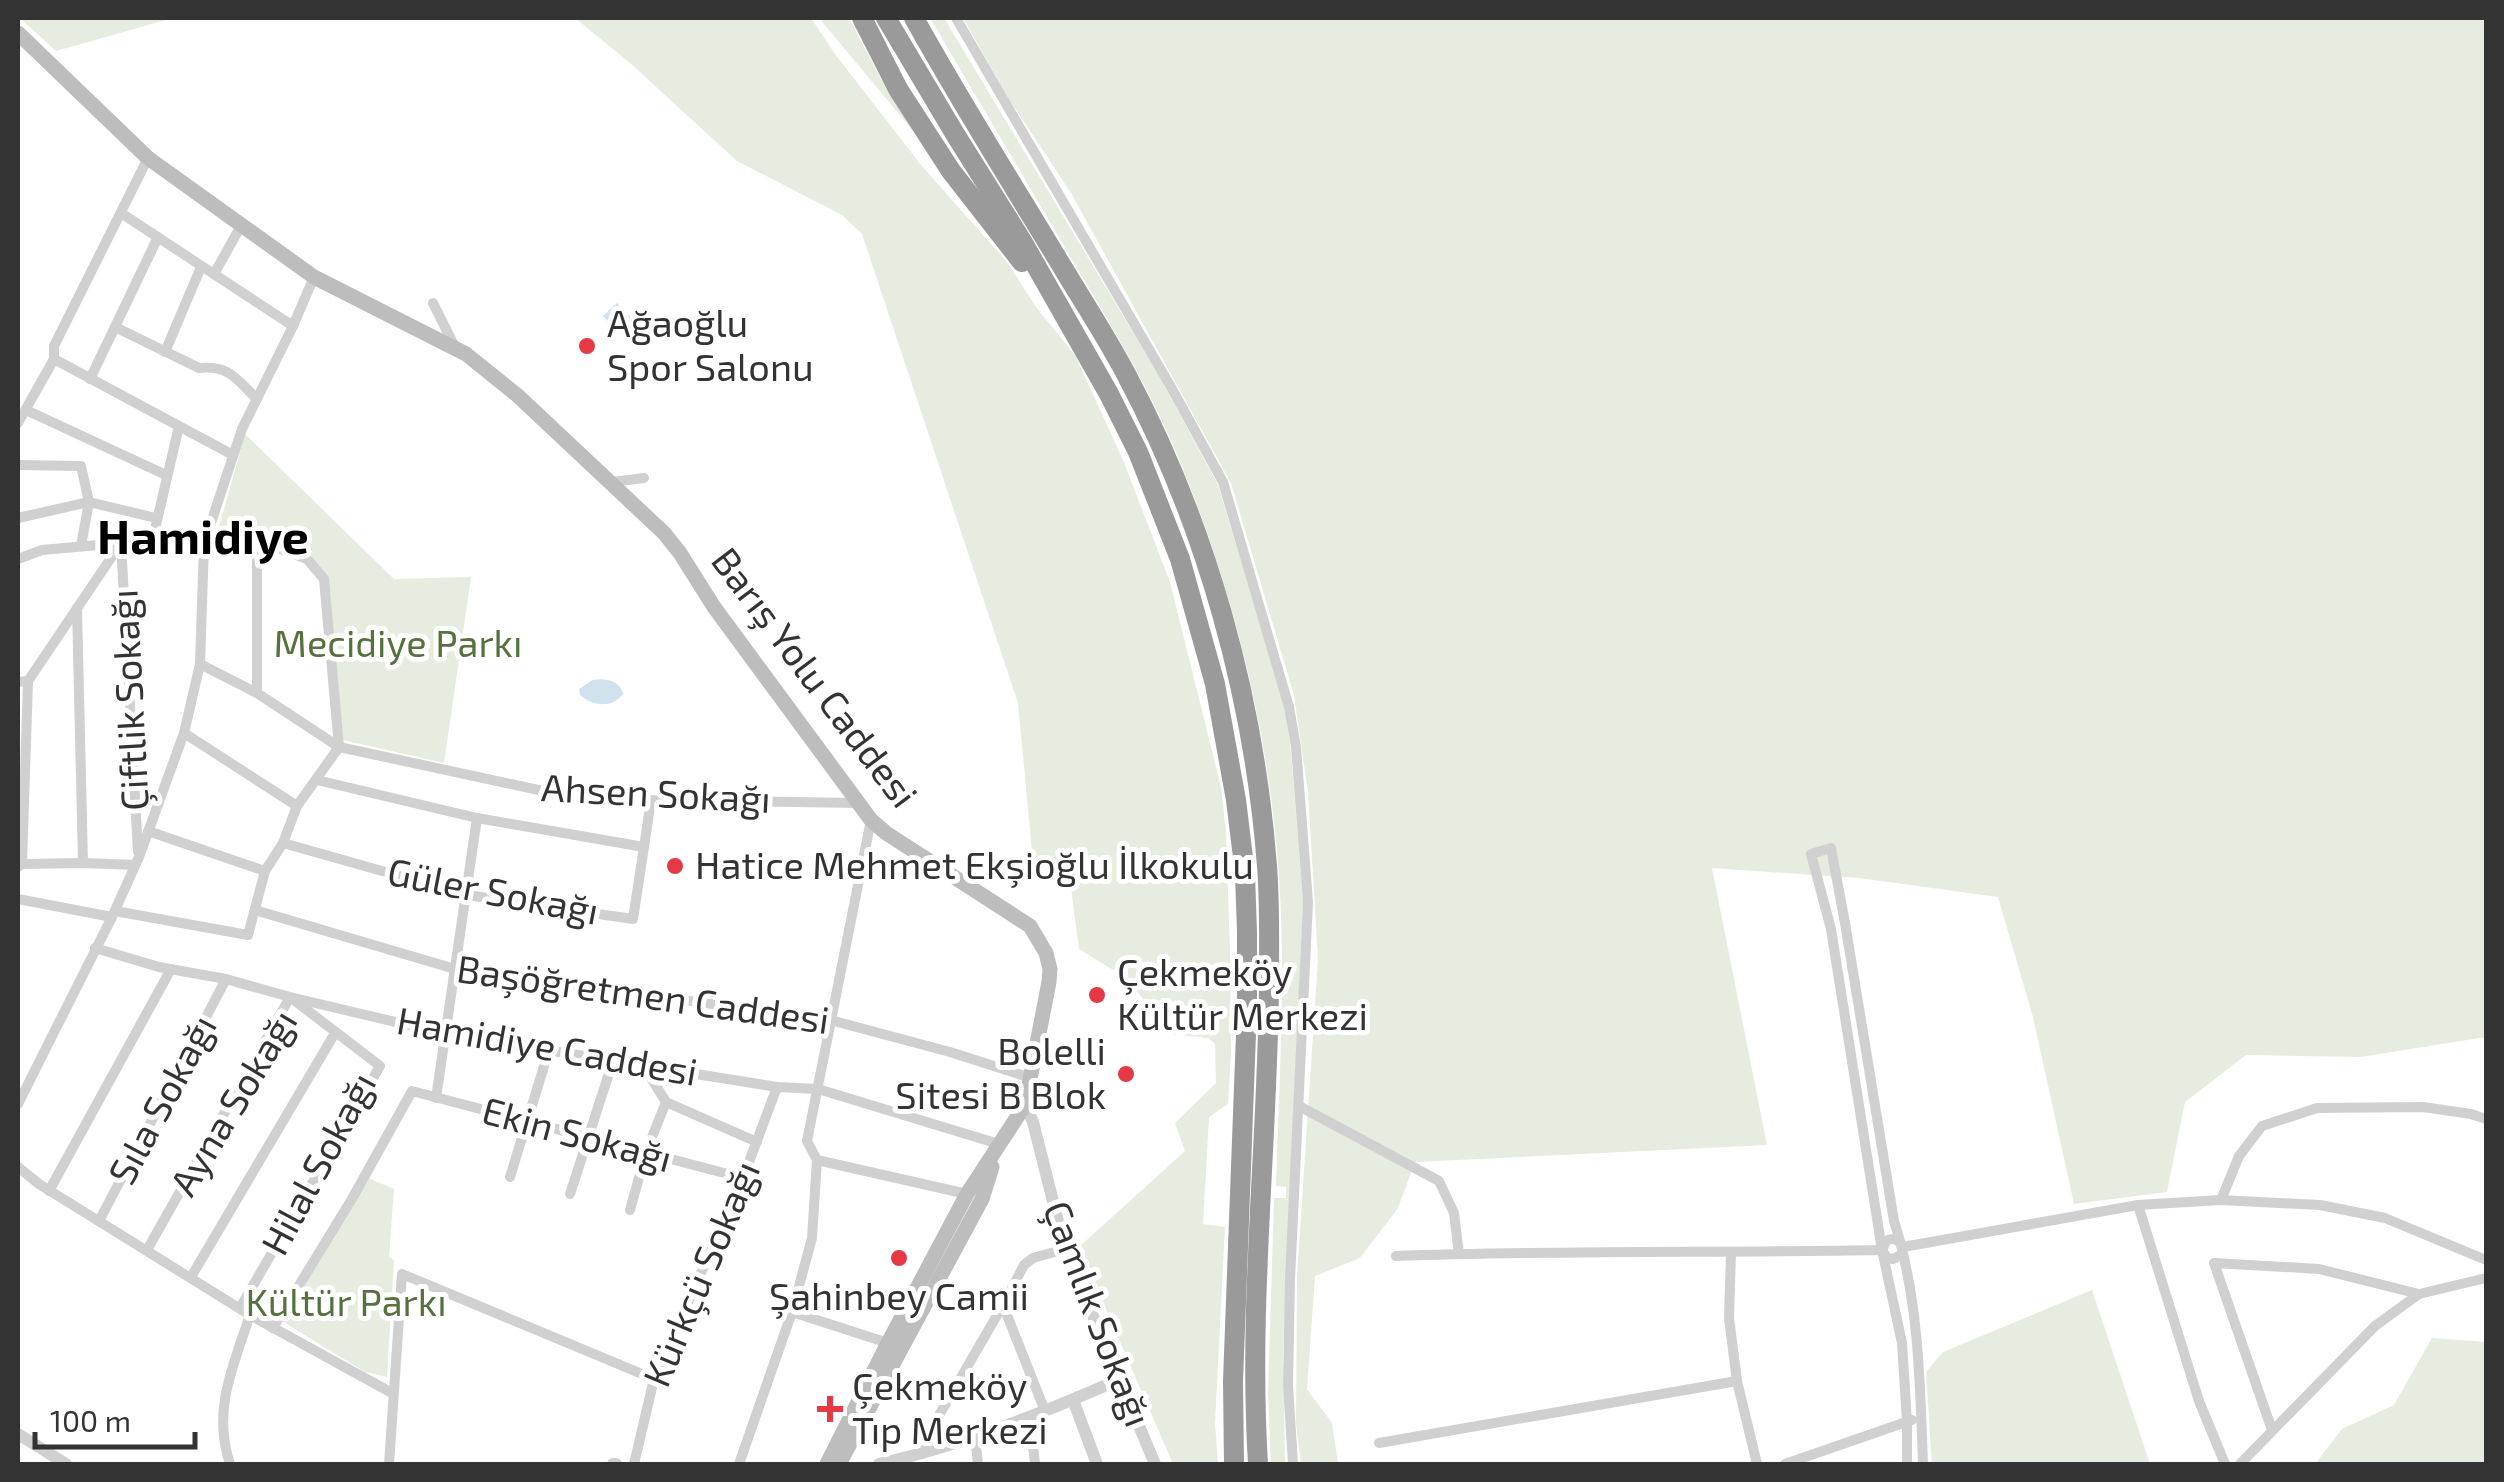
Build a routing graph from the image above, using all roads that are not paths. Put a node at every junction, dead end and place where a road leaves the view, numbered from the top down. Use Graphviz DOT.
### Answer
graph roads {
  1 [pos="862,18"];
  2 [pos="886,18"];
  3 [pos="914,18"];
  4 [pos="956,18"];
  5 [pos="18,34"];
  6 [pos="148,158"];
  7 [pos="121,213"];
  8 [pos="242,224"];
  9 [pos="158,237"];
  10 [pos="201,267"];
  11 [pos="214,274"];
  12 [pos="314,277"];
  13 [pos="433,303"];
  14 [pos="116,326"];
  15 [pos="293,326"];
  16 [pos="1075,335"];
  17 [pos="455,348"];
  18 [pos="166,352"];
  19 [pos="54,360"];
  20 [pos="90,379"];
  21 [pos="257,399"];
  22 [pos="26,410"];
  23 [pos="18,423"];
  24 [pos="179,426"];
  25 [pos="233,455"];
  26 [pos="18,464"];
  27 [pos="166,476"];
  28 [pos="644,478"];
  29 [pos="612,482"];
  30 [pos="89,502"];
  31 [pos="18,518"];
  32 [pos="156,518"];
  33 [pos="210,532"];
  34 [pos="152,538"];
  35 [pos="256,540"];
  36 [pos="121,544"];
  37 [pos="204,544"];
  38 [pos="81,546"];
  39 [pos="18,559"];
  40 [pos="77,608"];
  41 [pos="200,664"];
  42 [pos="23,682"];
  43 [pos="256,693"];
  44 [pos="184,732"];
  45 [pos="339,746"];
  46 [pos="317,780"];
  47 [pos="652,800"];
  48 [pos="857,803"];
  49 [pos="297,806"];
  50 [pos="477,818"];
  51 [pos="872,820"];
  52 [pos="148,830"];
  53 [pos="282,843"];
  54 [pos="644,847"];
  55 [pos="137,861"];
  56 [pos="83,863"];
  57 [pos="20,866"];
  58 [pos="266,872"];
  59 [pos="467,895"];
  60 [pos="18,899"];
  61 [pos="255,910"];
  62 [pos="114,914"];
  63 [pos="95,948"];
  64 [pos="171,969"];
  65 [pos="455,969"];
  66 [pos="226,979"];
  67 [pos="290,997"];
  68 [pos="830,1020"];
  69 [pos="335,1032"];
  70 [pos="446,1034"];
  71 [pos="549,1050"];
  72 [pos="613,1062"];
  73 [pos="644,1065"];
  74 [pos="1031,1078"];
  75 [pos="778,1087"];
  76 [pos="818,1089"];
  77 [pos="436,1098"];
  78 [pos="666,1102"];
  79 [pos="18,1104"];
  80 [pos="1025,1105"];
  81 [pos="1298,1106"];
  82 [pos="2486,1119"];
  83 [pos="527,1121"];
  84 [pos="588,1137"];
  85 [pos="757,1142"];
  86 [pos="999,1144"];
  87 [pos="646,1152"];
  88 [pos="817,1160"];
  89 [pos="18,1166"];
  90 [pos="510,1177"];
  91 [pos="743,1178"];
  92 [pos="49,1191"];
  93 [pos="570,1194"];
  94 [pos="967,1194"];
  95 [pos="2221,1200"];
  96 [pos="2138,1205"];
  97 [pos="630,1210"];
  98 [pos="99,1221"];
  99 [pos="1902,1246"];
  100 [pos="147,1250"];
  101 [pos="1065,1250"];
  102 [pos="1882,1250"];
  103 [pos="1730,1253"];
  104 [pos="1460,1254"];
  105 [pos="1396,1256"];
  106 [pos="2486,1260"];
  107 [pos="190,1277"];
  108 [pos="2486,1278"];
  109 [pos="2419,1294"];
  110 [pos="1003,1305"];
  111 [pos="245,1312"];
  112 [pos="792,1312"];
  113 [pos="273,1328"];
  114 [pos="888,1343"];
  115 [pos="654,1379"];
  116 [pos="1118,1380"];
  117 [pos="1737,1381"];
  118 [pos="392,1392"];
  119 [pos="1073,1400"];
  120 [pos="1045,1412"];
  121 [pos="1030,1418"];
  122 [pos="1921,1418"];
  123 [pos="1907,1422"];
  124 [pos="2272,1430"];
  125 [pos="18,1434"];
  126 [pos="975,1436"];
  127 [pos="1379,1443"];
  128 [pos="915,1460"];
  129 [pos="66,1464"];
  130 [pos="230,1464"];
  131 [pos="388,1464"];
  132 [pos="634,1464"];
  133 [pos="740,1464"];
  134 [pos="826,1464"];
  135 [pos="839,1464"];
  136 [pos="879,1464"];
  137 [pos="978,1464"];
  138 [pos="1035,1464"];
  139 [pos="1098,1464"];
  140 [pos="1154,1464"];
  141 [pos="1234,1464"];
  142 [pos="1258,1464"];
  143 [pos="1293,1464"];
  144 [pos="1757,1464"];
  145 [pos="1785,1464"];
  146 [pos="1907,1464"];
  147 [pos="1923,1464"];
  148 [pos="2225,1464"];
  149 [pos="2240,1464"];
  1 -- 16 [label="highway"];
  2 -- 16 [label="highway"];
  3 -- 142 [label="highway"];
  4 -- 81 [label="street"];
  5 -- 6 [label="main road, Barış Yolu Caddesi"];
  6 -- 7 [label="street"];
  6 -- 8 [label="main road, Barış Yolu Caddesi"];
  7 -- 9 [label="street"];
  7 -- 19 [label="street"];
  8 -- 11 [label="street"];
  8 -- 12 [label="main road, Barış Yolu Caddesi"];
  9 -- 10 [label="street"];
  9 -- 14 [label="street"];
  10 -- 11 [label="street"];
  10 -- 18 [label="street"];
  11 -- 15 [label="street"];
  12 -- 15 [label="street"];
  12 -- 17 [label="main road, Barış Yolu Caddesi"];
  13 -- 17 [label="street, Barış Yolu Caddesi"];
  14 -- 18 [label="street"];
  14 -- 20 [label="street"];
  15 -- 21 [label="street"];
  16 -- 141 [label="highway"];
  17 -- 29 [label="main road, Barış Yolu Caddesi"];
  18 -- 21 [label="street"];
  19 -- 20 [label="street"];
  19 -- 22 [label="street"];
  20 -- 24 [label="street"];
  21 -- 25 [label="street"];
  22 -- 23 [label="street"];
  22 -- 27 [label="street"];
  24 -- 25 [label="street"];
  24 -- 27 [label="street"];
  25 -- 33 [label="street"];
  26 -- 30 [label="street"];
  27 -- 32 [label="street"];
  28 -- 29 [label="street"];
  29 -- 48 [label="main road, Barış Yolu Caddesi"];
  30 -- 31 [label="street"];
  30 -- 32 [label="street"];
  30 -- 38 [label="street"];
  32 -- 34 [label="street"];
  33 -- 35 [label="street"];
  33 -- 37 [label="street"];
  34 -- 36 [label="street"];
  34 -- 37 [label="street"];
  35 -- 43 [label="street"];
  35 -- 45 [label="street"];
  36 -- 38 [label="street"];
  36 -- 40 [label="street"];
  36 -- 55 [label="street, Çiftlik Sokağı"];
  37 -- 41 [label="street"];
  38 -- 39 [label="street"];
  40 -- 42 [label="street"];
  40 -- 56 [label="street"];
  41 -- 43 [label="street"];
  41 -- 44 [label="street"];
  42 -- 57 [label="street"];
  43 -- 45 [label="street"];
  44 -- 49 [label="street"];
  44 -- 52 [label="street"];
  45 -- 46 [label="street"];
  45 -- 47 [label="street, Ahsen Sokağı"];
  46 -- 49 [label="street"];
  46 -- 50 [label="street"];
  47 -- 48 [label="street, Ahsen Sokağı"];
  47 -- 54 [label="street"];
  48 -- 51 [label="main road, Barış Yolu Caddesi"];
  49 -- 53 [label="street"];
  50 -- 54 [label="street"];
  50 -- 59 [label="street"];
  51 -- 68 [label="street"];
  51 -- 74 [label="main road, Barış Yolu Caddesi"];
  52 -- 55 [label="street"];
  52 -- 58 [label="street"];
  53 -- 58 [label="street"];
  53 -- 59 [label="street, Güler Sokağı"];
  54 -- 59 [label="street, Güler Sokağı"];
  55 -- 56 [label="street"];
  55 -- 62 [label="street"];
  56 -- 57 [label="street"];
  58 -- 61 [label="street"];
  59 -- 65 [label="street"];
  60 -- 62 [label="street"];
  61 -- 62 [label="street"];
  61 -- 65 [label="street, Başöğretmen Caddesi"];
  62 -- 63 [label="street"];
  63 -- 64 [label="street, Hamidiye Caddesi"];
  63 -- 79 [label="street"];
  64 -- 66 [label="street, Hamidiye Caddesi"];
  64 -- 92 [label="street"];
  65 -- 68 [label="street, Başöğretmen Caddesi"];
  65 -- 70 [label="street"];
  66 -- 67 [label="street, Hamidiye Caddesi"];
  66 -- 98 [label="street, Sıla Sokağı"];
  67 -- 69 [label="street, Ayna Sokağı"];
  67 -- 70 [label="street, Hamidiye Caddesi"];
  67 -- 100 [label="street, Ayna Sokağı"];
  68 -- 74 [label="street, Başöğretmen Caddesi"];
  68 -- 76 [label="street"];
  69 -- 107 [label="street"];
  69 -- 111 [label="street, Hilal Sokağı"];
  70 -- 71 [label="street, Hamidiye Caddesi"];
  70 -- 77 [label="street"];
  71 -- 72 [label="street, Hamidiye Caddesi"];
  71 -- 83 [label="street"];
  72 -- 73 [label="street, Hamidiye Caddesi"];
  72 -- 84 [label="street"];
  73 -- 75 [label="street, Hamidiye Caddesi"];
  73 -- 78 [label="street"];
  74 -- 80 [label="main road"];
  75 -- 76 [label="street, Hamidiye Caddesi"];
  75 -- 85 [label="street, Kürkçü Sokağı"];
  76 -- 86 [label="street, Hamidiye Caddesi"];
  76 -- 88 [label="street"];
  77 -- 83 [label="street, Ekin Sokağı"];
  77 -- 113 [label="street, Ekin Sokağı"];
  78 -- 85 [label="street"];
  78 -- 87 [label="street"];
  80 -- 86 [label="main road"];
  80 -- 101 [label="street, Çamlık Sokağı"];
  81 -- 104 [label="street"];
  81 -- 143 [label="street"];
  82 -- 95 [label="street"];
  83 -- 84 [label="street, Ekin Sokağı"];
  83 -- 90 [label="street"];
  84 -- 87 [label="street, Ekin Sokağı"];
  84 -- 93 [label="street"];
  85 -- 91 [label="street, Kürkçü Sokağı"];
  86 -- 94 [label="main road"];
  86 -- 135 [label="main road"];
  87 -- 91 [label="street, Ekin Sokağı"];
  87 -- 97 [label="street"];
  88 -- 94 [label="street"];
  88 -- 112 [label="street"];
  89 -- 92 [label="street"];
  91 -- 115 [label="street, Kürkçü Sokağı"];
  92 -- 98 [label="street"];
  94 -- 114 [label="main road"];
  95 -- 96 [label="street"];
  95 -- 106 [label="street"];
  96 -- 99 [label="street"];
  96 -- 148 [label="street"];
  98 -- 100 [label="street"];
  99 -- 102 [label="street"];
  99 -- 102 [label="street"];
  99 -- 122 [label="street"];
  100 -- 107 [label="street"];
  101 -- 110 [label="street"];
  101 -- 116 [label="street, Çamlık Sokağı"];
  102 -- 103 [label="street"];
  102 -- 123 [label="street"];
  103 -- 104 [label="street"];
  103 -- 117 [label="street"];
  104 -- 105 [label="street"];
  107 -- 111 [label="street"];
  108 -- 109 [label="street"];
  109 -- 124 [label="street"];
  109 -- 124 [label="street"];
  110 -- 120 [label="street"];
  110 -- 128 [label="street"];
  111 -- 113 [label="street"];
  111 -- 130 [label="street"];
  112 -- 114 [label="street"];
  112 -- 133 [label="street"];
  113 -- 118 [label="street"];
  114 -- 134 [label="main road"];
  115 -- 118 [label="street"];
  115 -- 132 [label="street, Kürkçü Sokağı"];
  116 -- 119 [label="street"];
  116 -- 140 [label="street, Çamlık Sokağı"];
  117 -- 127 [label="street"];
  117 -- 144 [label="street"];
  118 -- 131 [label="street"];
  119 -- 120 [label="street"];
  119 -- 139 [label="street"];
  120 -- 121 [label="street"];
  121 -- 126 [label="street"];
  121 -- 138 [label="street"];
  122 -- 123 [label="street"];
  122 -- 147 [label="street"];
  123 -- 145 [label="street"];
  123 -- 146 [label="street"];
  124 -- 149 [label="street"];
  125 -- 129 [label="street"];
  126 -- 128 [label="street"];
  126 -- 137 [label="street"];
  128 -- 136 [label="street"];
}
